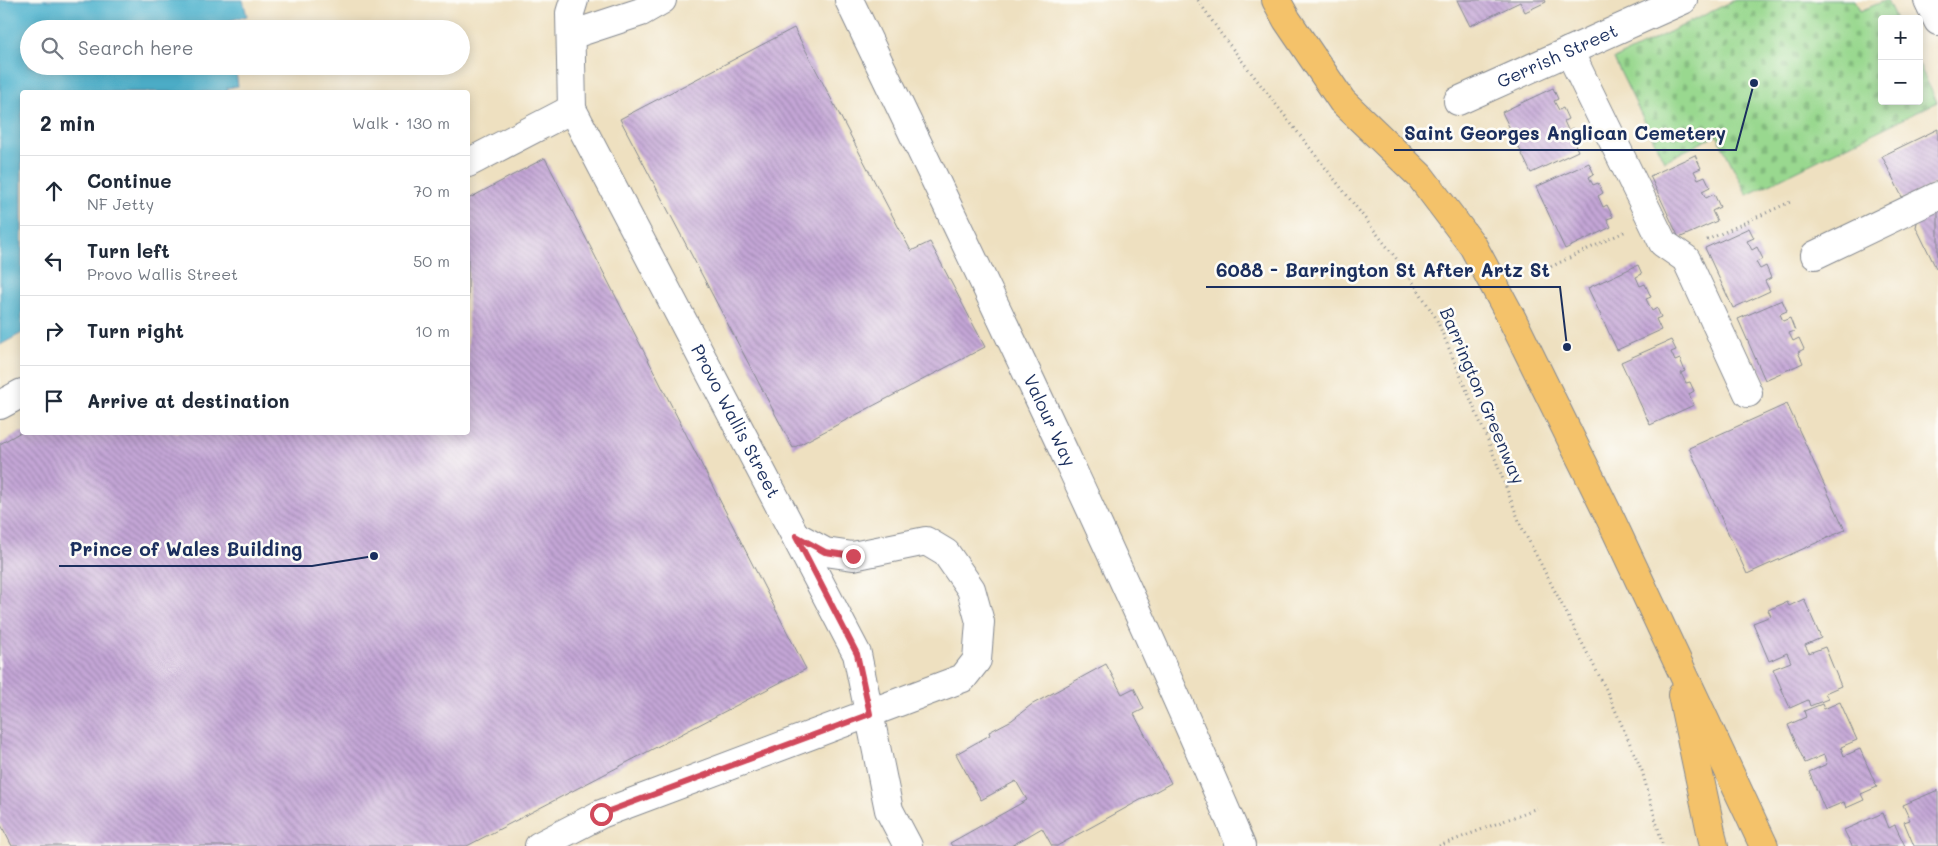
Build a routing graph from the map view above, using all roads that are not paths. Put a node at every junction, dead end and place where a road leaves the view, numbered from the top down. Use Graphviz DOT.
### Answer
graph roads {
  1 [pos="662,0"];
  2 [pos="849,0"];
  3 [pos="1276,0"];
  4 [pos="1683,0"];
  5 [pos="1928,0"];
  6 [pos="576,12"];
  7 [pos="1938,21"];
  8 [pos="1569,51"];
  9 [pos="1458,101"];
  10 [pos="572,109"];
  11 [pos="470,162"];
  12 [pos="1938,196"];
  13 [pos="1815,255"];
  14 [pos="1748,393"];
  15 [pos="20,394"];
  16 [pos="0,405"];
  17 [pos="796,536"];
  18 [pos="1678,662"];
  19 [pos="870,714"];
  20 [pos="539,846"];
  21 [pos="908,846"];
  22 [pos="1241,846"];
  23 [pos="1714,846"];
  24 [pos="1764,846"];
  1 -- 6 [label="street"];
  2 -- 22 [label="street, Valour Way"];
  3 -- 18 [label="main road"];
  4 -- 8 [label="street, Gerrish Street"];
  5 -- 7 [label="street"];
  6 -- 10 [label="street, Provo Wallis Street"];
  8 -- 9 [label="street, Gerrish Street"];
  8 -- 14 [label="street"];
  10 -- 11 [label="street"];
  10 -- 17 [label="street, Provo Wallis Street"];
  12 -- 13 [label="street"];
  15 -- 16 [label="street"];
  17 -- 19 [label="street, Provo Wallis Street"];
  17 -- 19 [label="street"];
  18 -- 23 [label="main road"];
  18 -- 24 [label="main road"];
  19 -- 20 [label="street"];
  19 -- 21 [label="street, Provo Wallis Street"];
}
